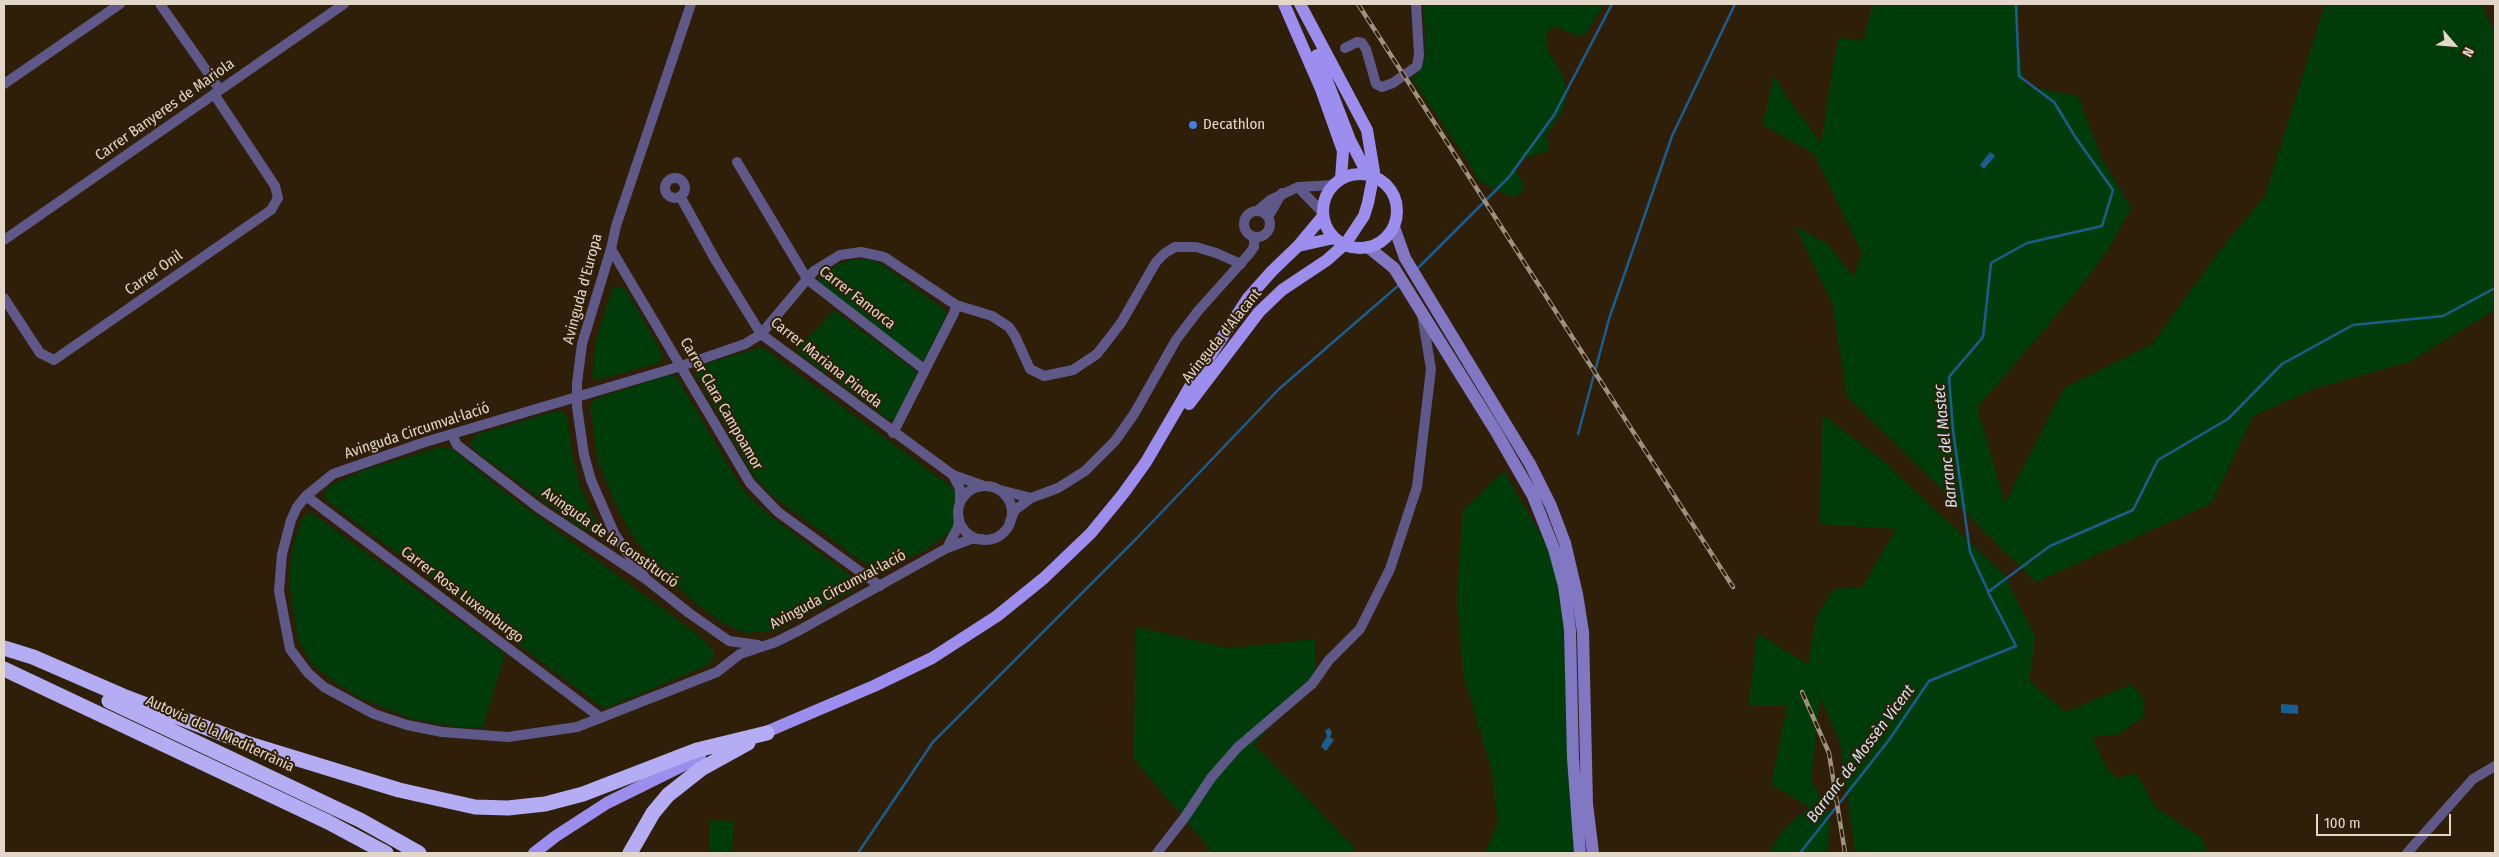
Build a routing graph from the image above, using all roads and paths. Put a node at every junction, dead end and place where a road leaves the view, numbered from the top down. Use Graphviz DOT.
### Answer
graph roads {
  1 [pos="120,4"];
  2 [pos="160,4"];
  3 [pos="344,4"];
  4 [pos="691,4"];
  5 [pos="1284,4"];
  6 [pos="1296,4"];
  7 [pos="1300,4"];
  8 [pos="1416,4"];
  9 [pos="1345,48"];
  10 [pos="4,84"];
  11 [pos="217,92"];
  12 [pos="736,162"];
  13 [pos="1368,174"];
  14 [pos="1338,182"];
  15 [pos="1298,187"];
  16 [pos="1282,193"];
  17 [pos="680,196"];
  18 [pos="1257,211"];
  19 [pos="1323,215"];
  20 [pos="1268,217"];
  21 [pos="1394,227"];
  22 [pos="1254,237"];
  23 [pos="1336,239"];
  24 [pos="4,240"];
  25 [pos="1298,246"];
  26 [pos="1368,247"];
  27 [pos="611,249"];
  28 [pos="1242,264"];
  29 [pos="807,279"];
  30 [pos="4,298"];
  31 [pos="956,305"];
  32 [pos="1422,311"];
  33 [pos="761,334"];
  34 [pos="682,366"];
  35 [pos="925,370"];
  36 [pos="577,395"];
  37 [pos="893,433"];
  38 [pos="452,435"];
  39 [pos="1146,462"];
  40 [pos="953,475"];
  41 [pos="987,486"];
  42 [pos="999,490"];
  43 [pos="306,496"];
  44 [pos="1031,498"];
  45 [pos="959,506"];
  46 [pos="959,517"];
  47 [pos="1010,521"];
  48 [pos="982,539"];
  49 [pos="947,548"];
  50 [pos="646,579"];
  51 [pos="880,586"];
  52 [pos="762,645"];
  53 [pos="4,649"];
  54 [pos="4,669"];
  55 [pos="98,691"];
  56 [pos="601,718"];
  57 [pos="767,733"];
  58 [pos="2495,766"];
  59 [pos="386,853"];
  60 [pos="419,853"];
  61 [pos="534,853"];
  62 [pos="630,853"];
  63 [pos="1157,853"];
  64 [pos="1580,853"];
  65 [pos="1593,853"];
  66 [pos="2407,853"];
  1 -- 10 [label="street"];
  2 -- 11 [label="street"];
  3 -- 11 [label="street, Carrer Banyeres de Mariola"];
  4 -- 27 [label="street, Avinguda d'Europa"];
  5 -- 14 [label="main road"];
  6 -- 13 [label="main road"];
  7 -- 39 [label="main road, Avinguda d'Alacant"];
  8 -- 9 [label="street"];
  11 -- 24 [label="street, Carrer Banyeres de Mariola"];
  11 -- 30 [label="street, Carrer Onil"];
  12 -- 29 [label="street, Carrer Famorca"];
  13 -- 14 [label="main road"];
  13 -- 21 [label="main road"];
  14 -- 15 [label="street"];
  14 -- 19 [label="main road"];
  15 -- 16 [label="street"];
  15 -- 19 [label="street"];
  16 -- 18 [label="street"];
  16 -- 20 [label="street"];
  17 -- 33 [label="street, Carrer Mariana Pineda"];
  18 -- 20 [label="street"];
  18 -- 22 [label="street"];
  19 -- 23 [label="main road"];
  19 -- 25 [label="main road"];
  20 -- 22 [label="street"];
  21 -- 26 [label="main road"];
  21 -- 65 [label="main road"];
  22 -- 28 [label="street"];
  23 -- 25 [label="main road"];
  23 -- 26 [label="main road"];
  25 -- 39 [label="main road"];
  26 -- 32 [label="main road"];
  27 -- 34 [label="street, Carrer Clara Campoamor"];
  27 -- 36 [label="street, Avinguda d'Europa"];
  28 -- 31 [label="street, Avinguda Circumval·lació"];
  28 -- 44 [label="street"];
  29 -- 31 [label="street, Avinguda Circumval·lació"];
  29 -- 33 [label="street, Avinguda Circumval·lació"];
  29 -- 35 [label="street, Carrer Famorca"];
  31 -- 35 [label="street"];
  32 -- 63 [label="street"];
  32 -- 64 [label="main road"];
  33 -- 34 [label="street, Avinguda Circumval·lació"];
  33 -- 37 [label="street, Carrer Mariana Pineda"];
  34 -- 36 [label="street, Avinguda Circumval·lació"];
  34 -- 51 [label="street, Carrer Clara Campoamor"];
  35 -- 37 [label="street"];
  36 -- 38 [label="street, Avinguda Circumval·lació"];
  36 -- 50 [label="street, Avinguda d'Europa"];
  37 -- 40 [label="street, Carrer Mariana Pineda"];
  38 -- 43 [label="street, Avinguda Circumval·lació"];
  38 -- 50 [label="street, Avinguda de la Constitució"];
  39 -- 57 [label="main road"];
  40 -- 41 [label="street, Carrer Mariana Pineda"];
  40 -- 45 [label="street"];
  41 -- 42 [label="street"];
  41 -- 45 [label="street"];
  42 -- 44 [label="street"];
  42 -- 47 [label="street"];
  43 -- 56 [label="street, Carrer Rosa Luxemburgo"];
  43 -- 56 [label="street, Avinguda Circumval·lació"];
  44 -- 47 [label="street"];
  45 -- 46 [label="street"];
  46 -- 48 [label="street"];
  46 -- 49 [label="street"];
  47 -- 48 [label="street"];
  48 -- 49 [label="street, Avinguda Circumval·lació"];
  49 -- 51 [label="street, Avinguda Circumval·lació"];
  50 -- 52 [label="street, Avinguda de la Constitució"];
  51 -- 52 [label="street, Avinguda Circumval·lació"];
  52 -- 56 [label="street, Avinguda Circumval·lació"];
  53 -- 55 [label="highway"];
  54 -- 59 [label="highway"];
  55 -- 57 [label="highway"];
  55 -- 60 [label="highway, Autovia de la Mediterrània"];
  57 -- 61 [label="main road"];
  57 -- 62 [label="highway"];
  58 -- 66 [label="street"];
}
